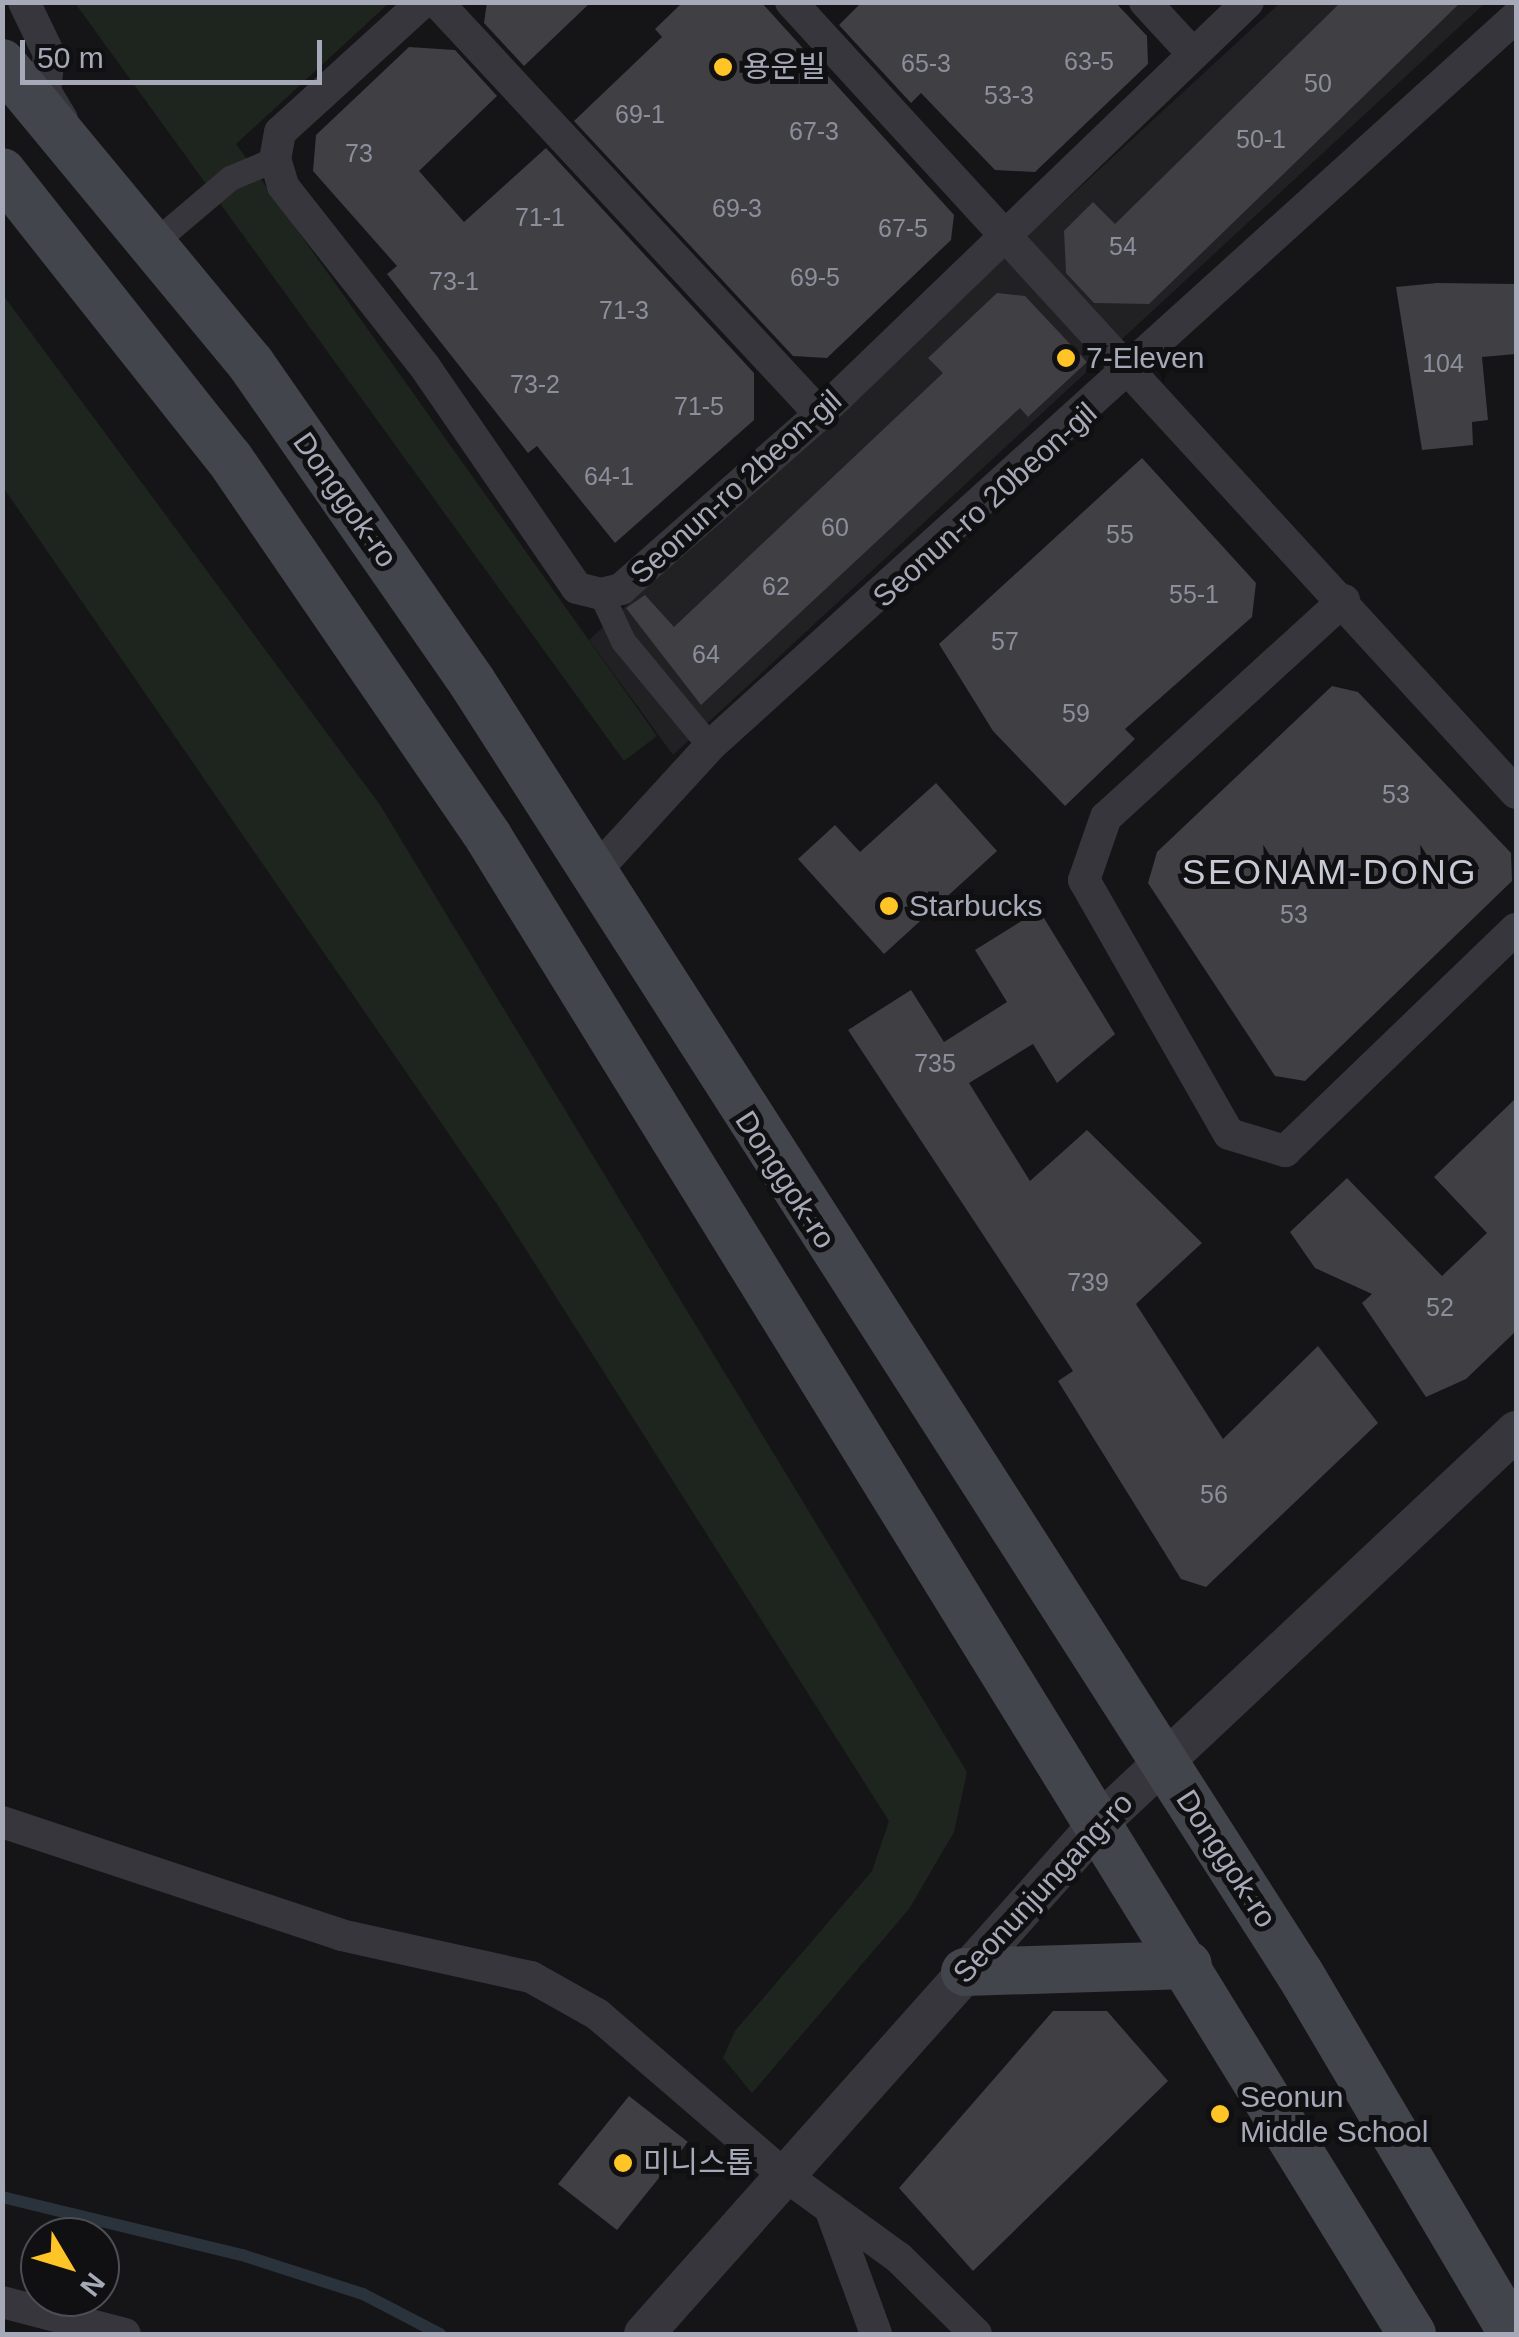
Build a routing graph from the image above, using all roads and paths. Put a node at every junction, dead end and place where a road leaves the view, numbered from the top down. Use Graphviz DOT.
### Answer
graph roads {
  1 [pos="24,2"];
  2 [pos="423,2"];
  3 [pos="437,2"];
  4 [pos="790,2"];
  5 [pos="1145,2"];
  6 [pos="1248,2"];
  7 [pos="1516,17"];
  8 [pos="1193,54"];
  9 [pos="2,63"];
  10 [pos="275,160"];
  11 [pos="6,180"];
  12 [pos="102,188"];
  13 [pos="1006,234"];
  14 [pos="151,245"];
  15 [pos="1133,370"];
  16 [pos="820,414"];
  17 [pos="600,594"];
  18 [pos="1344,600"];
  19 [pos="710,746"];
  20 [pos="1516,793"];
  21 [pos="591,876"];
  22 [pos="1516,928"];
  23 [pos="1516,1430"];
  24 [pos="1163,1762"];
  25 [pos="1102,1820"];
  26 [pos="2,1822"];
  27 [pos="1188,1965"];
  28 [pos="964,1972"];
  29 [pos="783,2174"];
  30 [pos="830,2208"];
  31 [pos="1462,2244"];
  32 [pos="2,2302"];
  33 [pos="1516,2320"];
  34 [pos="124,2334"];
  35 [pos="644,2334"];
  36 [pos="876,2334"];
  37 [pos="976,2334"];
  38 [pos="1412,2334"];
  39 [pos="1513,2334"];
  1 -- 12 [label="street"];
  2 -- 10 [label="street"];
  3 -- 16 [label="street"];
  4 -- 13 [label="street"];
  5 -- 8 [label="street"];
  6 -- 8 [label="street, Seonun-ro 2beon-gil"];
  7 -- 15 [label="street, Seonun-ro 20beon-gil"];
  8 -- 13 [label="street, Seonun-ro 2beon-gil"];
  9 -- 12 [label="main road, Donggok-ro"];
  10 -- 14 [label="street"];
  10 -- 17 [label="street, Seonun-ro 2beon-gil"];
  11 -- 25 [label="main road"];
  12 -- 14 [label="main road, Donggok-ro"];
  13 -- 15 [label="street"];
  13 -- 16 [label="street, Seonun-ro 2beon-gil"];
  14 -- 21 [label="main road, Donggok-ro"];
  15 -- 18 [label="street"];
  15 -- 19 [label="street, Seonun-ro 20beon-gil"];
  16 -- 17 [label="street, Seonun-ro 2beon-gil"];
  17 -- 19 [label="street"];
  18 -- 20 [label="street"];
  18 -- 22 [label="street"];
  19 -- 21 [label="street, Seonun-ro 20beon-gil"];
  21 -- 24 [label="main road, Donggok-ro"];
  23 -- 24 [label="street, Seonunjungang-ro"];
  24 -- 25 [label="street, Seonunjungang-ro"];
  24 -- 31 [label="main road, Donggok-ro"];
  25 -- 27 [label="main road"];
  25 -- 28 [label="street, Seonunjungang-ro"];
  26 -- 29 [label="street"];
  27 -- 28 [label="main road"];
  27 -- 38 [label="main road"];
  28 -- 29 [label="street, Seonunjungang-ro"];
  29 -- 30 [label="street"];
  29 -- 35 [label="street, Seonunjungang-ro"];
  30 -- 36 [label="street"];
  30 -- 37 [label="street"];
  31 -- 33 [label="main road"];
  31 -- 39 [label="main road, Donggok-ro"];
  32 -- 34 [label="street"];
}
